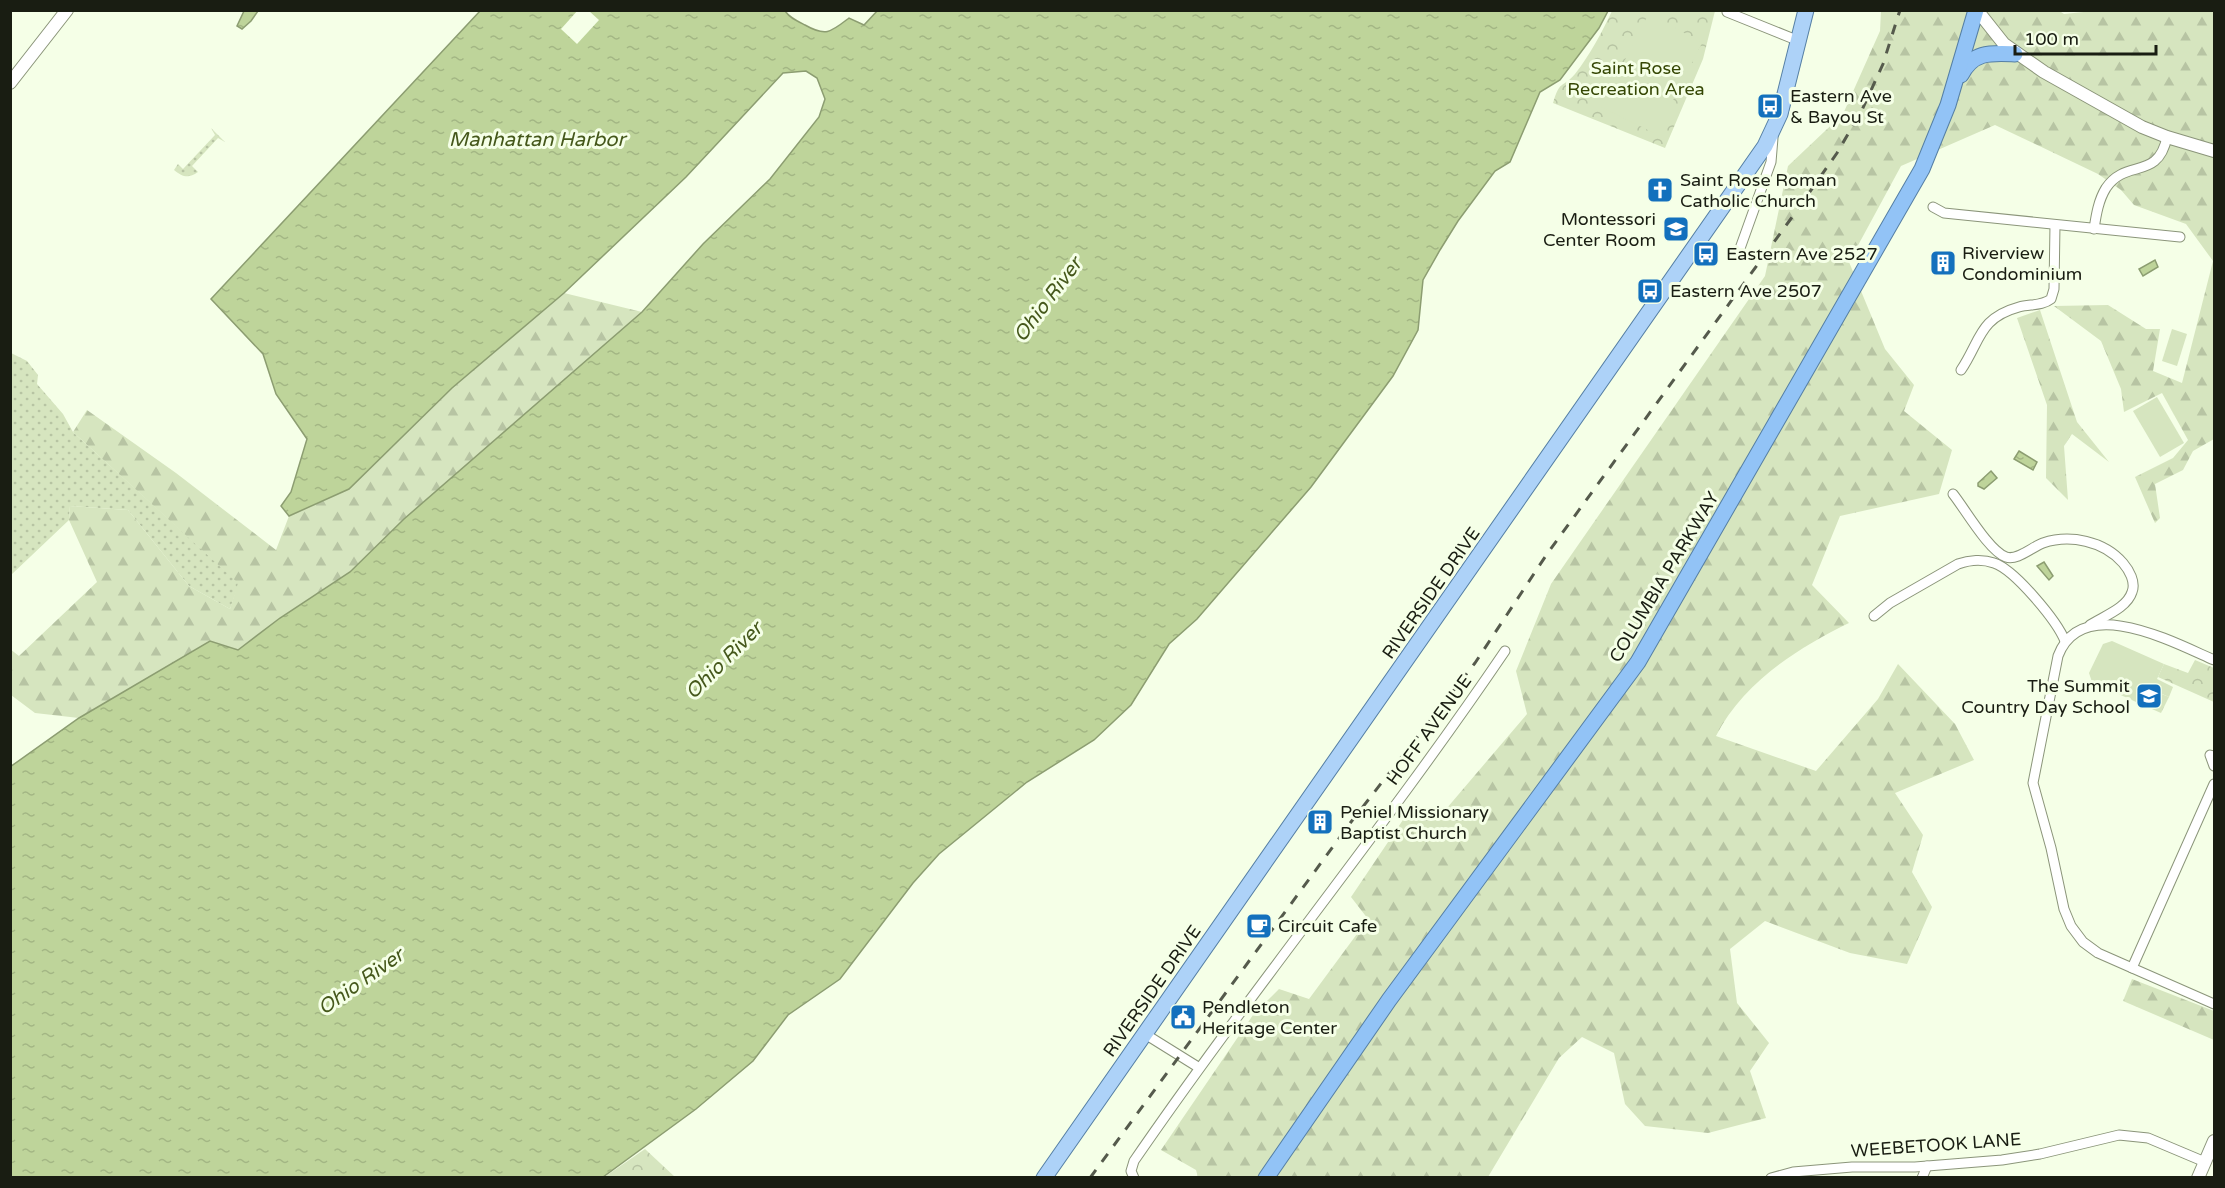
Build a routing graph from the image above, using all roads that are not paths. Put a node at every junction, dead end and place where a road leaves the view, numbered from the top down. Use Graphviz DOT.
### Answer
graph roads {
  1 [pos="67,10"];
  2 [pos="1806,10"];
  3 [pos="1977,10"];
  4 [pos="1727,12"];
  5 [pos="1799,41"];
  6 [pos="2014,54"];
  7 [pos="10,83"];
  8 [pos="1952,94"];
  9 [pos="1774,130"];
  10 [pos="2167,137"];
  11 [pos="2214,151"];
  12 [pos="1933,207"];
  13 [pos="2055,225"];
  14 [pos="2094,230"];
  15 [pos="2180,237"];
  16 [pos="1738,254"];
  17 [pos="1961,370"];
  18 [pos="1953,494"];
  19 [pos="1874,616"];
  20 [pos="2088,626"];
  21 [pos="2066,641"];
  22 [pos="1504,651"];
  23 [pos="2214,660"];
  24 [pos="2214,756"];
  25 [pos="2214,766"];
  26 [pos="2214,784"];
  27 [pos="2132,968"];
  28 [pos="2214,1004"];
  29 [pos="1145,1034"];
  30 [pos="1198,1067"];
  31 [pos="2214,1141"];
  32 [pos="2205,1162"];
  33 [pos="1927,1166"];
  34 [pos="1044,1178"];
  35 [pos="1134,1178"];
  36 [pos="1266,1178"];
  37 [pos="1771,1178"];
  38 [pos="1922,1178"];
  39 [pos="2199,1178"];
  1 -- 7 [label="street"];
  2 -- 5 [label="main road, RIVERSIDE DRIVE"];
  3 -- 6 [label="street"];
  3 -- 8 [label="highway, COLUMBIA PARKWAY"];
  4 -- 5 [label="street"];
  5 -- 9 [label="main road, RIVERSIDE DRIVE"];
  6 -- 8 [label="highway"];
  6 -- 10 [label="street"];
  8 -- 36 [label="highway, COLUMBIA PARKWAY"];
  9 -- 16 [label="street"];
  9 -- 29 [label="main road, RIVERSIDE DRIVE"];
  10 -- 11 [label="street"];
  10 -- 14 [label="street"];
  12 -- 13 [label="street"];
  13 -- 14 [label="street"];
  13 -- 17 [label="street"];
  14 -- 15 [label="street"];
  18 -- 20 [label="street"];
  19 -- 21 [label="street"];
  20 -- 21 [label="street"];
  20 -- 23 [label="street"];
  21 -- 27 [label="street"];
  22 -- 30 [label="street, HOFF AVENUE"];
  24 -- 25 [label="street"];
  26 -- 27 [label="street"];
  27 -- 28 [label="street"];
  29 -- 30 [label="street"];
  29 -- 34 [label="main road, RIVERSIDE DRIVE"];
  30 -- 35 [label="street, HOFF AVENUE"];
  31 -- 32 [label="street"];
  32 -- 33 [label="street, WEEBETOOK LANE"];
  32 -- 39 [label="street"];
  33 -- 37 [label="street, WEEBETOOK LANE"];
  33 -- 38 [label="street"];
}
